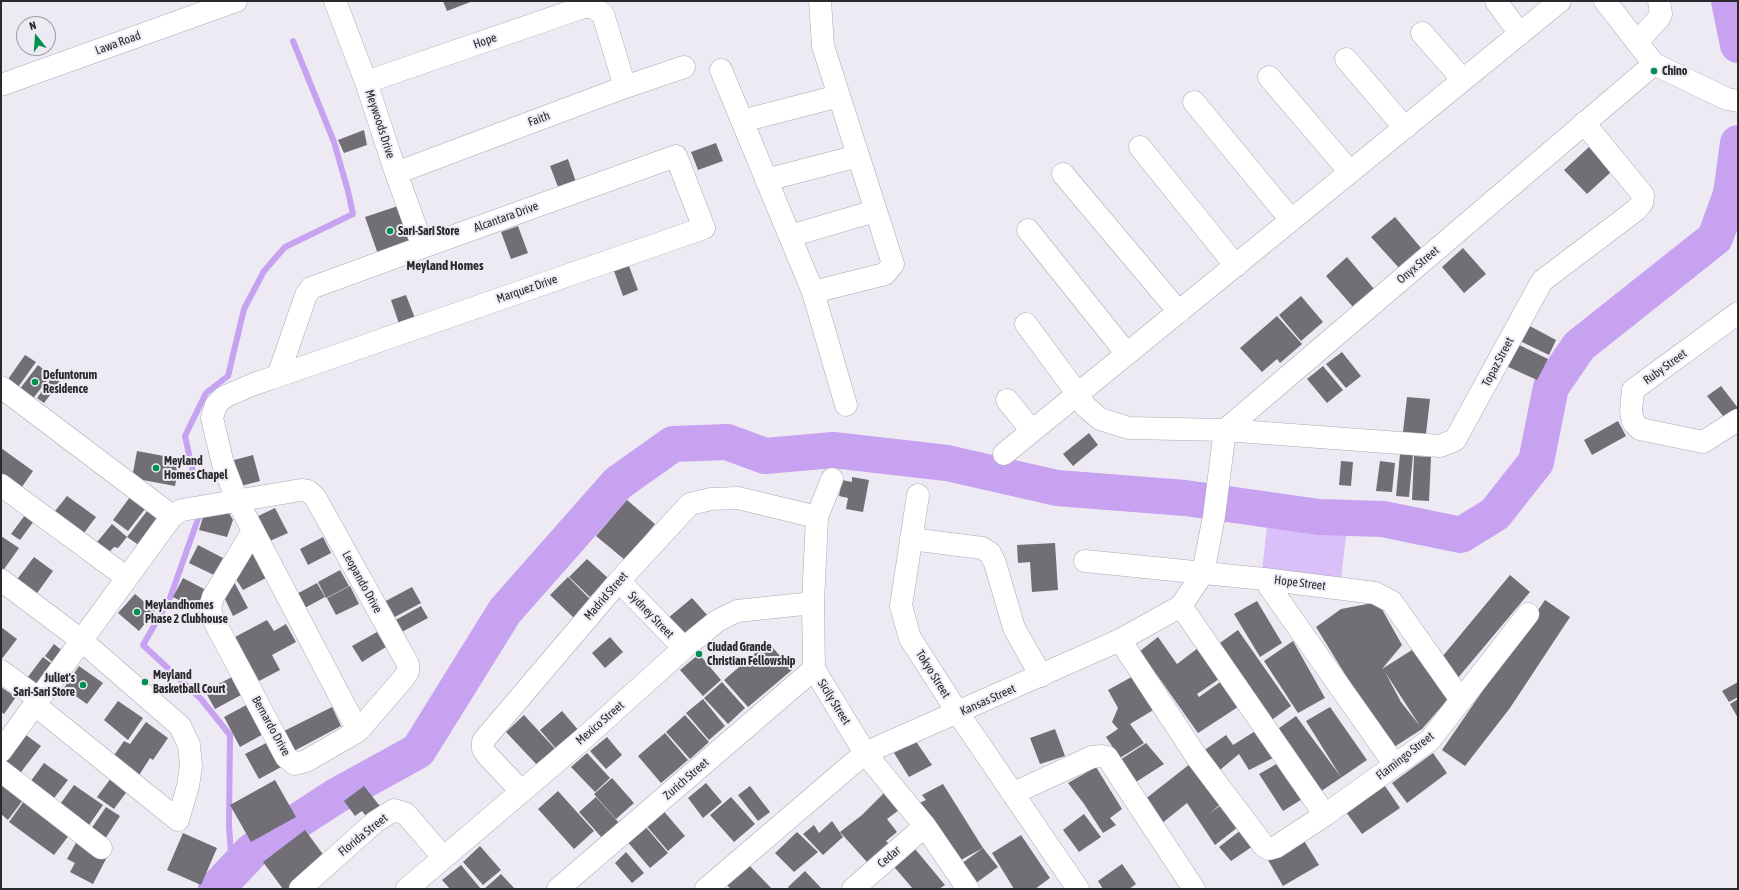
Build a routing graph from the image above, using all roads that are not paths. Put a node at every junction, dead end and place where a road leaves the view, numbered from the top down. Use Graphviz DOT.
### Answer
graph roads {
  1 [pos="236,1"];
  2 [pos="335,1"];
  3 [pos="820,1"];
  4 [pos="1496,1"];
  5 [pos="1560,1"];
  6 [pos="1605,1"];
  7 [pos="1659,1"];
  8 [pos="1422,33"];
  9 [pos="1520,34"];
  10 [pos="1637,42"];
  11 [pos="1346,59"];
  12 [pos="1654,64"];
  13 [pos="684,68"];
  14 [pos="721,70"];
  15 [pos="1269,77"];
  16 [pos="1463,80"];
  17 [pos="366,82"];
  18 [pos="1,85"];
  19 [pos="625,87"];
  20 [pos="839,96"];
  21 [pos="1732,100"];
  22 [pos="1194,102"];
  23 [pos="742,121"];
  24 [pos="1584,123"];
  25 [pos="1405,128"];
  26 [pos="1140,147"];
  27 [pos="676,156"];
  28 [pos="858,156"];
  29 [pos="396,172"];
  30 [pos="1350,172"];
  31 [pos="1063,174"];
  32 [pos="766,180"];
  33 [pos="875,211"];
  34 [pos="1291,220"];
  35 [pos="1028,230"];
  36 [pos="790,236"];
  37 [pos="423,247"];
  38 [pos="1236,266"];
  39 [pos="813,292"];
  40 [pos="1179,312"];
  41 [pos="1738,313"];
  42 [pos="1026,324"];
  43 [pos="1127,354"];
  44 [pos="278,376"];
  45 [pos="1,387"];
  46 [pos="1077,393"];
  47 [pos="1007,400"];
  48 [pos="846,405"];
  49 [pos="1738,420"];
  50 [pos="1226,430"];
  51 [pos="1032,431"];
  52 [pos="1004,454"];
  53 [pos="832,479"];
  54 [pos="1,485"];
  55 [pos="918,495"];
  56 [pos="237,500"];
  57 [pos="172,516"];
  58 [pos="818,517"];
  59 [pos="253,531"];
  60 [pos="911,539"];
  61 [pos="1085,561"];
  62 [pos="1203,572"];
  63 [pos="126,577"];
  64 [pos="1264,579"];
  65 [pos="1,580"];
  66 [pos="619,581"];
  67 [pos="813,603"];
  68 [pos="1181,606"];
  69 [pos="1528,614"];
  70 [pos="81,640"];
  71 [pos="1120,640"];
  72 [pos="684,648"];
  73 [pos="814,669"];
  74 [pos="1,671"];
  75 [pos="1041,676"];
  76 [pos="1461,700"];
  77 [pos="37,702"];
  78 [pos="958,713"];
  79 [pos="358,731"];
  80 [pos="1,752"];
  81 [pos="865,753"];
  82 [pos="1395,765"];
  83 [pos="1,771"];
  84 [pos="521,791"];
  85 [pos="1014,793"];
  86 [pos="1325,815"];
  87 [pos="925,826"];
  88 [pos="101,848"];
  89 [pos="443,857"];
  90 [pos="300,889"];
  91 [pos="407,889"];
  92 [pos="558,889"];
  93 [pos="706,889"];
  94 [pos="853,889"];
  95 [pos="968,889"];
  96 [pos="1078,889"];
  97 [pos="1194,889"];
  1 -- 18 [label="street, Lawa Road"];
  2 -- 17 [label="street, Meywoods Drive"];
  3 -- 20 [label="street"];
  4 -- 9 [label="street"];
  5 -- 9 [label="street"];
  6 -- 10 [label="street"];
  7 -- 10 [label="street"];
  8 -- 16 [label="street"];
  9 -- 16 [label="street"];
  10 -- 12 [label="street"];
  11 -- 25 [label="street"];
  12 -- 21 [label="street"];
  12 -- 24 [label="street, Onyx Street"];
  13 -- 19 [label="street, Faith"];
  14 -- 23 [label="street"];
  15 -- 30 [label="street"];
  16 -- 25 [label="street"];
  17 -- 19 [label="street, Hope"];
  17 -- 29 [label="street, Meywoods Drive"];
  19 -- 29 [label="street, Faith"];
  20 -- 23 [label="street"];
  20 -- 28 [label="street"];
  22 -- 34 [label="street"];
  23 -- 32 [label="street"];
  24 -- 50 [label="street, Onyx Street"];
  24 -- 50 [label="street, Topaz Street"];
  25 -- 30 [label="street"];
  26 -- 38 [label="street"];
  27 -- 37 [label="street, Alcantara Drive"];
  27 -- 44 [label="street, Marquez Drive"];
  28 -- 32 [label="street"];
  28 -- 33 [label="street"];
  29 -- 37 [label="street, Meywoods Drive"];
  30 -- 34 [label="street"];
  31 -- 40 [label="street"];
  32 -- 36 [label="street"];
  33 -- 36 [label="street"];
  33 -- 39 [label="street"];
  34 -- 38 [label="street"];
  35 -- 43 [label="street"];
  36 -- 39 [label="street"];
  37 -- 44 [label="street, Alcantara Drive"];
  38 -- 40 [label="street"];
  39 -- 48 [label="street"];
  40 -- 43 [label="street"];
  41 -- 49 [label="street, Ruby Street"];
  42 -- 46 [label="street, Topaz Street"];
  43 -- 46 [label="street"];
  44 -- 56 [label="street"];
  45 -- 57 [label="street"];
  46 -- 50 [label="street, Topaz Street"];
  46 -- 51 [label="street"];
  47 -- 51 [label="street"];
  50 -- 62 [label="street, Kansas Street"];
  51 -- 52 [label="street"];
  53 -- 58 [label="street, Sicily Street"];
  54 -- 63 [label="street"];
  55 -- 60 [label="street, Tokyo Street"];
  56 -- 57 [label="street"];
  56 -- 59 [label="street"];
  56 -- 79 [label="street, Leopando Drive"];
  57 -- 63 [label="street"];
  58 -- 66 [label="street, Madrid Street"];
  58 -- 67 [label="street, Sicily Street"];
  59 -- 79 [label="street"];
  59 -- 79 [label="street, Bernardo Drive"];
  60 -- 75 [label="street"];
  60 -- 78 [label="street, Tokyo Street"];
  61 -- 62 [label="street, Hope Street"];
  62 -- 64 [label="street, Hope Street"];
  62 -- 68 [label="street, Kansas Street"];
  63 -- 70 [label="street"];
  64 -- 76 [label="street, Hope Street"];
  64 -- 82 [label="street"];
  65 -- 70 [label="street"];
  66 -- 72 [label="street, Sydney Street"];
  66 -- 84 [label="street, Madrid Street"];
  67 -- 72 [label="street, Mexico Street"];
  67 -- 73 [label="street, Sicily Street"];
  68 -- 71 [label="street, Kansas Street"];
  68 -- 86 [label="street"];
  69 -- 76 [label="street, Flamingo Street"];
  70 -- 77 [label="street"];
  70 -- 77 [label="street"];
  71 -- 75 [label="street, Kansas Street"];
  71 -- 86 [label="street, Flamingo Street"];
  72 -- 84 [label="street, Mexico Street"];
  73 -- 81 [label="street, Sicily Street"];
  73 -- 92 [label="street, Zurich Street"];
  74 -- 77 [label="street"];
  75 -- 78 [label="street, Kansas Street"];
  76 -- 82 [label="street, Flamingo Street"];
  77 -- 80 [label="street"];
  78 -- 81 [label="street, Kansas Street"];
  78 -- 85 [label="street, Tokyo Street"];
  81 -- 87 [label="street, Sicily Street"];
  81 -- 93 [label="street, Kansas Street"];
  82 -- 86 [label="street, Flamingo Street"];
  83 -- 88 [label="street"];
  84 -- 89 [label="street, Mexico Street"];
  85 -- 96 [label="street, Tokyo Street"];
  85 -- 97 [label="street"];
  87 -- 94 [label="street, Cedar"];
  87 -- 95 [label="street, Sicily Street"];
  89 -- 90 [label="street, Florida Street"];
  89 -- 91 [label="street, Mexico Street"];
}
